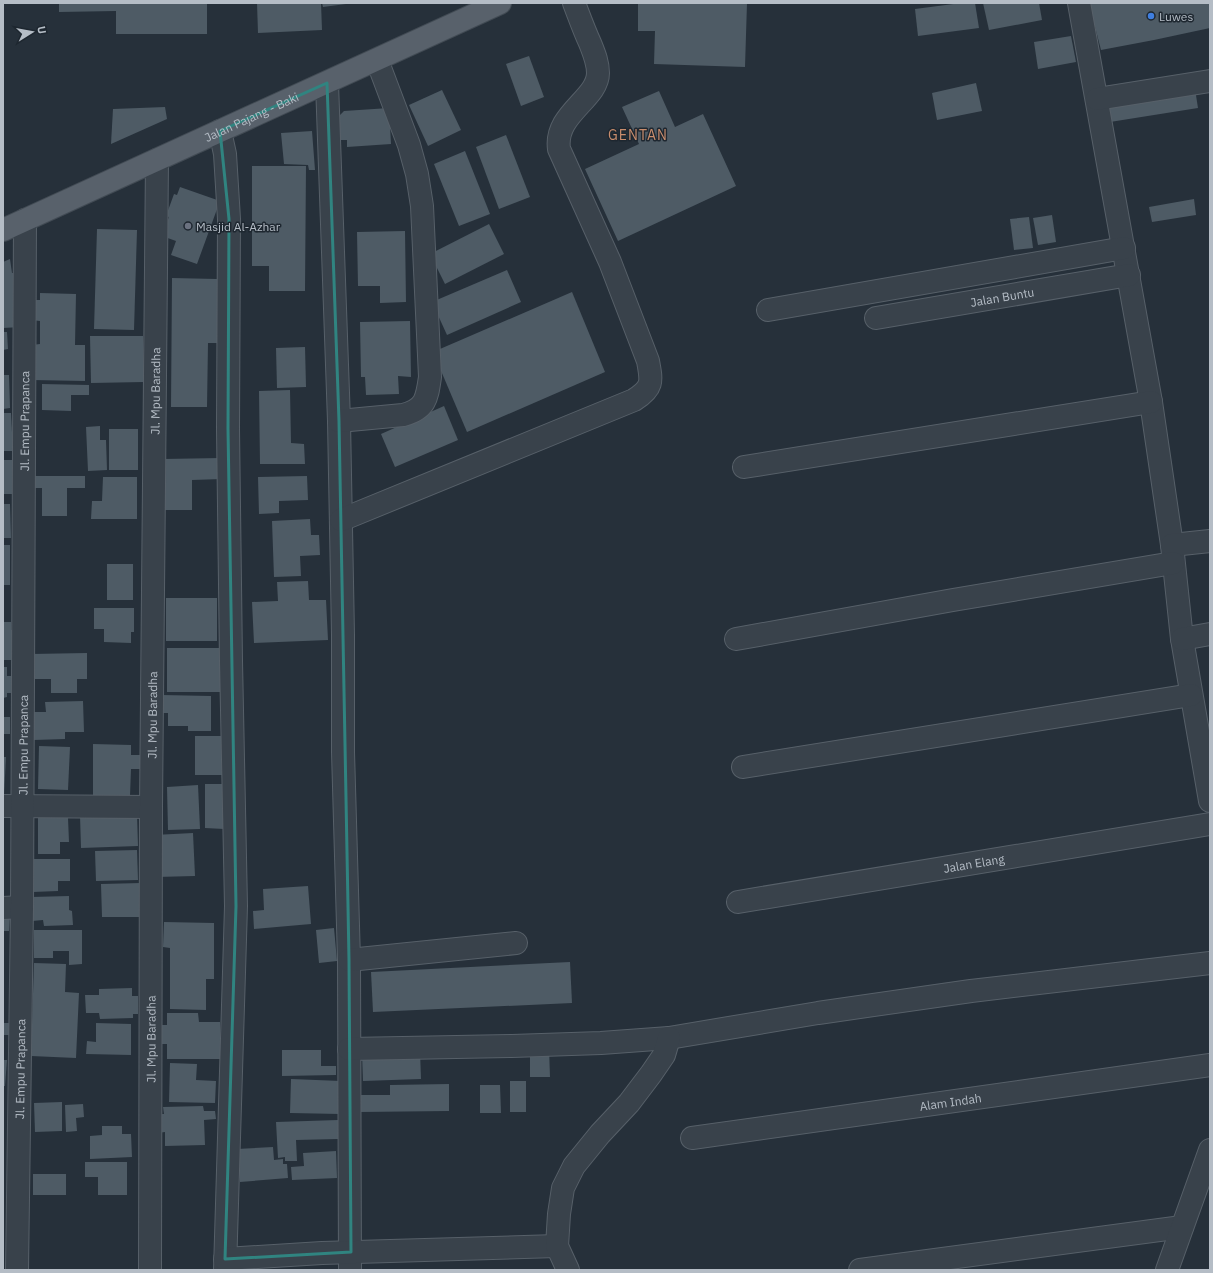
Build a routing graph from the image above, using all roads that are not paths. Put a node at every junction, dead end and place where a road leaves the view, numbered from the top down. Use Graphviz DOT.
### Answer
graph roads {
  1 [pos="500,3"];
  2 [pos="574,3"];
  3 [pos="1080,3"];
  4 [pos="377,60"];
  5 [pos="1210,81"];
  6 [pos="327,83"];
  7 [pos="1097,99"];
  8 [pos="225,129"];
  9 [pos="157,160"];
  10 [pos="25,220"];
  11 [pos="3,230"];
  12 [pos="1124,248"];
  13 [pos="1129,275"];
  14 [pos="768,310"];
  15 [pos="876,318"];
  16 [pos="1151,402"];
  17 [pos="339,421"];
  18 [pos="744,467"];
  19 [pos="341,520"];
  20 [pos="1210,541"];
  21 [pos="1172,554"];
  22 [pos="1210,634"];
  23 [pos="736,639"];
  24 [pos="1182,639"];
  25 [pos="1191,695"];
  26 [pos="743,766"];
  27 [pos="1210,802"];
  28 [pos="13,806"];
  29 [pos="151,807"];
  30 [pos="1210,824"];
  31 [pos="738,902"];
  32 [pos="13,908"];
  33 [pos="516,943"];
  34 [pos="349,960"];
  35 [pos="1210,963"];
  36 [pos="669,1038"];
  37 [pos="349,1049"];
  38 [pos="1210,1065"];
  39 [pos="692,1138"];
  40 [pos="1210,1150"];
  41 [pos="1182,1227"];
  42 [pos="557,1246"];
  43 [pos="351,1261"];
  44 [pos="230,1263"];
  45 [pos="17,1270"];
  46 [pos="150,1270"];
  47 [pos="568,1270"];
  48 [pos="860,1270"];
  49 [pos="1167,1270"];
  1 -- 4 [label="main road, Jalan Pajang - Baki"];
  2 -- 19 [label="street"];
  3 -- 7 [label="street"];
  4 -- 6 [label="main road, Jalan Pajang - Baki"];
  4 -- 17 [label="street"];
  5 -- 7 [label="street"];
  6 -- 8 [label="main road, Jalan Pajang - Baki"];
  6 -- 17 [label="street"];
  7 -- 12 [label="street"];
  8 -- 9 [label="main road, Jalan Pajang - Baki"];
  8 -- 44 [label="street"];
  9 -- 10 [label="main road, Jalan Pajang - Baki"];
  9 -- 29 [label="street, Jl. Mpu Baradha"];
  10 -- 11 [label="main road, Jalan Pajang - Baki"];
  10 -- 28 [label="street, Jl. Empu Prapanca"];
  12 -- 13 [label="street"];
  12 -- 14 [label="street"];
  13 -- 15 [label="street, Jalan Buntu"];
  13 -- 16 [label="street"];
  16 -- 18 [label="street"];
  16 -- 21 [label="street"];
  17 -- 19 [label="street"];
  19 -- 34 [label="street"];
  20 -- 21 [label="street"];
  21 -- 23 [label="street"];
  21 -- 24 [label="street"];
  22 -- 24 [label="street"];
  24 -- 25 [label="street"];
  25 -- 26 [label="street"];
  25 -- 27 [label="street"];
  28 -- 29 [label="street"];
  28 -- 32 [label="street, Jl. Empu Prapanca"];
  29 -- 46 [label="street, Jl. Mpu Baradha"];
  30 -- 31 [label="street, Jalan Elang"];
  32 -- 45 [label="street, Jl. Empu Prapanca"];
  33 -- 34 [label="street"];
  34 -- 37 [label="street"];
  35 -- 36 [label="street"];
  36 -- 37 [label="street"];
  36 -- 42 [label="street"];
  37 -- 43 [label="street"];
  38 -- 39 [label="street, Alam Indah"];
  40 -- 41 [label="street"];
  41 -- 48 [label="street"];
  41 -- 49 [label="street"];
  42 -- 43 [label="street"];
  42 -- 47 [label="street"];
  43 -- 44 [label="street"];
}
